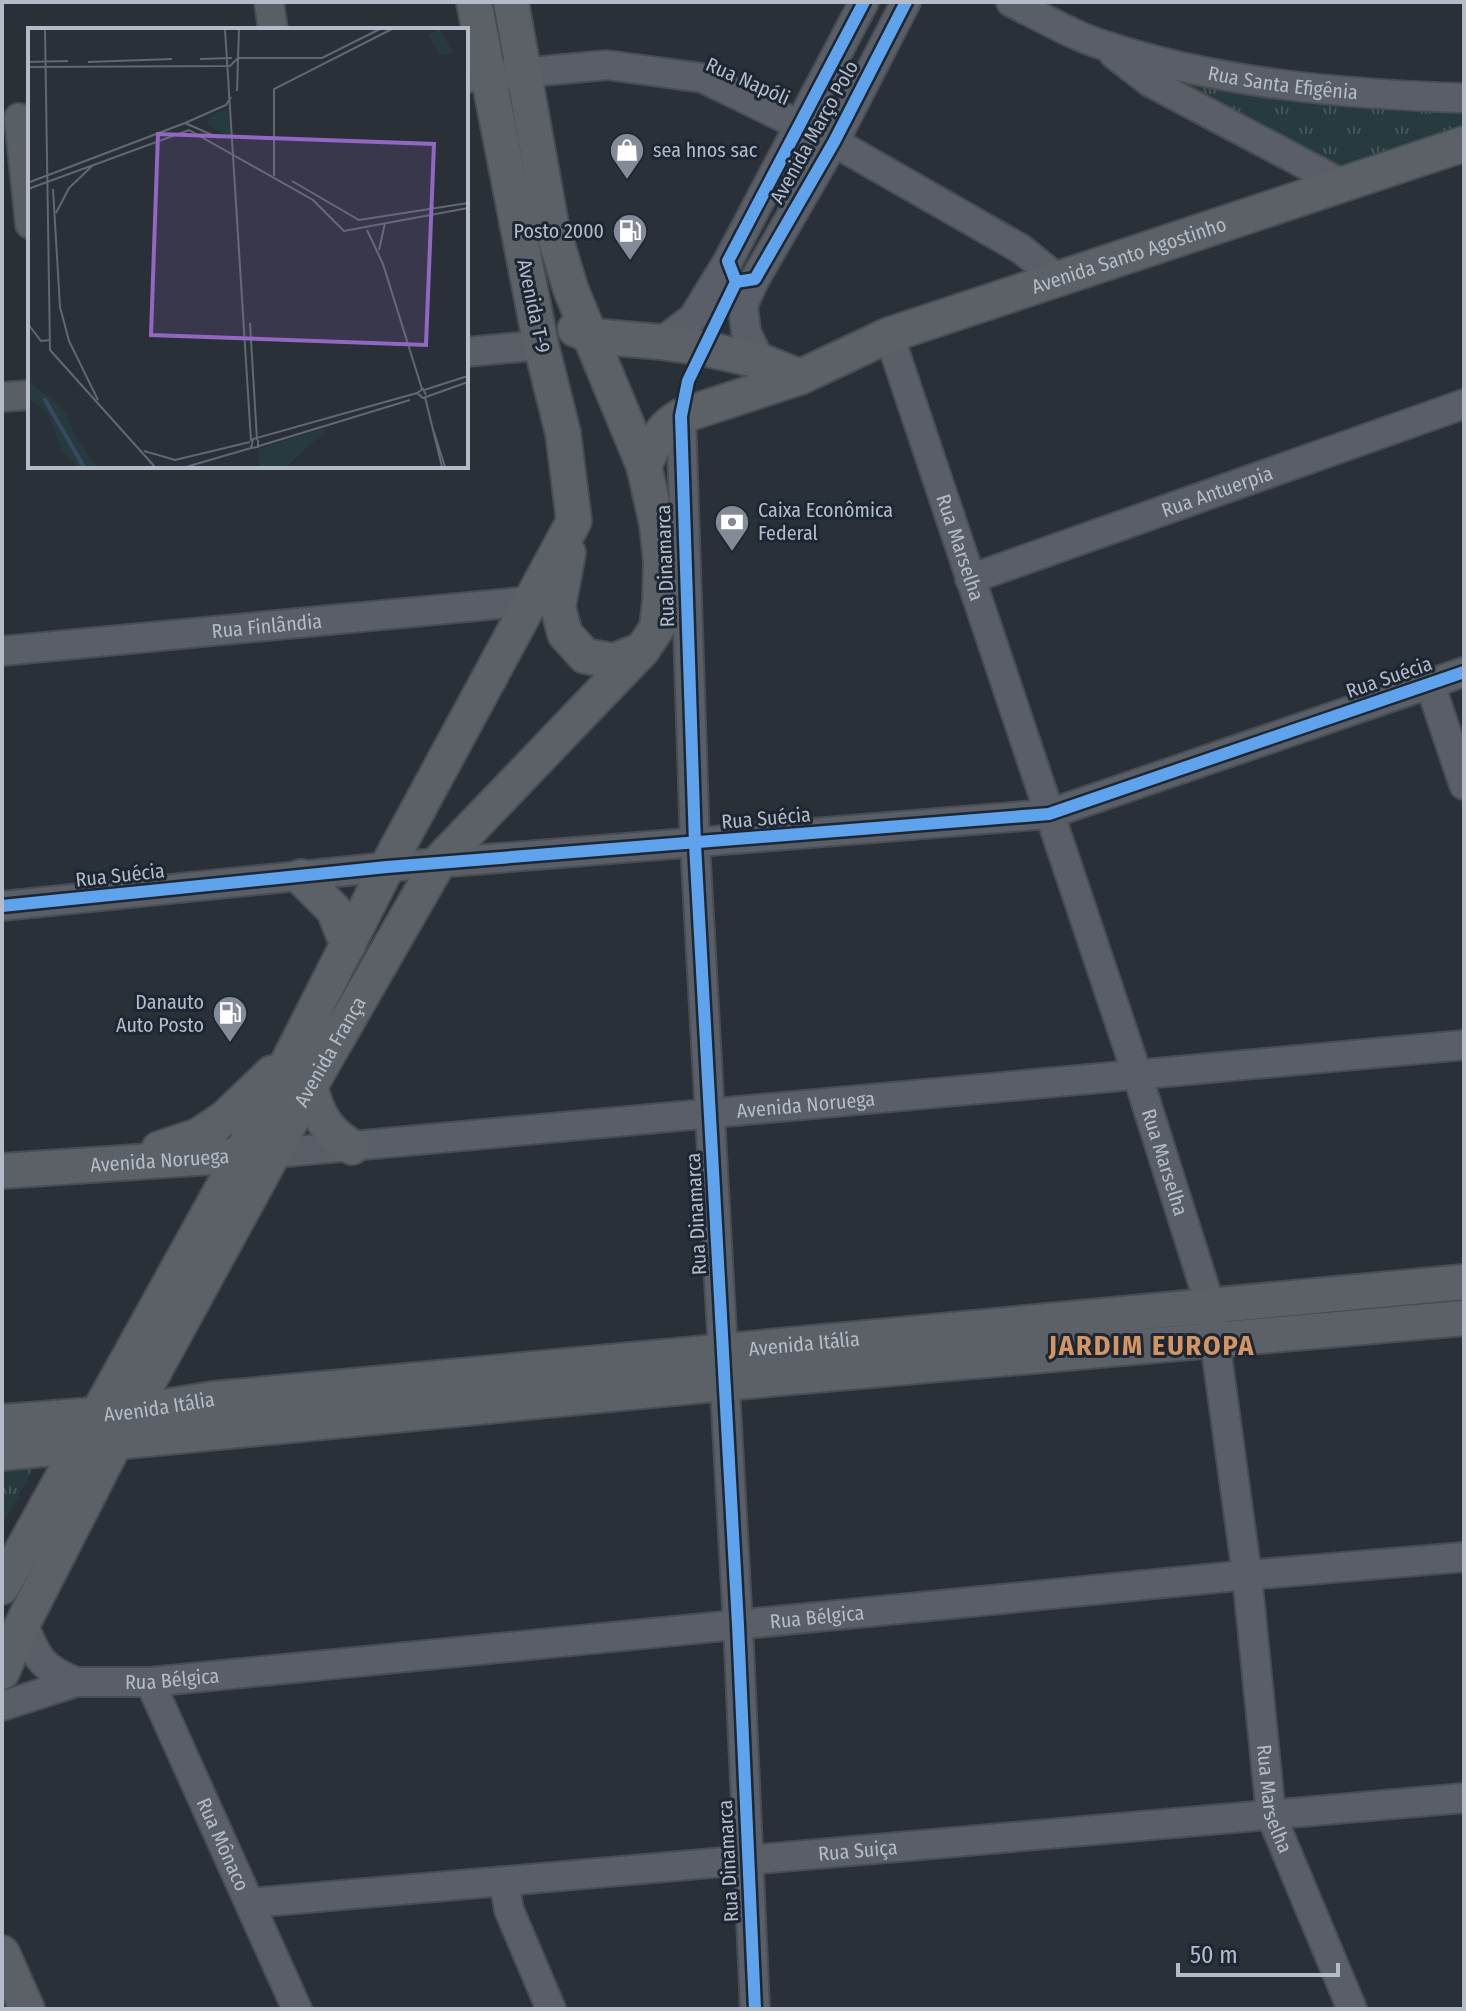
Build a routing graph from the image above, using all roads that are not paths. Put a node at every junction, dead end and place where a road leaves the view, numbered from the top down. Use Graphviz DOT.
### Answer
graph roads {
  1 [pos="269,2"];
  2 [pos="474,2"];
  3 [pos="511,2"];
  4 [pos="864,2"];
  5 [pos="906,2"];
  6 [pos="1011,2"];
  7 [pos="273,28"];
  8 [pos="1104,46"];
  9 [pos="523,72"];
  10 [pos="477,78"];
  11 [pos="1464,98"];
  12 [pos="17,118"];
  13 [pos="800,126"];
  14 [pos="834,142"];
  15 [pos="1464,144"];
  16 [pos="1344,185"];
  17 [pos="28,208"];
  18 [pos="1058,279"];
  19 [pos="889,335"];
  20 [pos="592,336"];
  21 [pos="661,342"];
  22 [pos="541,345"];
  23 [pos="468,352"];
  24 [pos="760,361"];
  25 [pos="800,377"];
  26 [pos="28,395"];
  27 [pos="2,397"];
  28 [pos="1464,404"];
  29 [pos="681,416"];
  30 [pos="644,466"];
  31 [pos="574,521"];
  32 [pos="970,579"];
  33 [pos="531,601"];
  34 [pos="642,650"];
  35 [pos="2,651"];
  36 [pos="1464,672"];
  37 [pos="1430,684"];
  38 [pos="1464,785"];
  39 [pos="1049,814"];
  40 [pos="695,844"];
  41 [pos="438,863"];
  42 [pos="387,867"];
  43 [pos="301,877"];
  44 [pos="2,906"];
  45 [pos="348,946"];
  46 [pos="1464,1045"];
  47 [pos="293,1053"];
  48 [pos="1137,1074"];
  49 [pos="310,1086"];
  50 [pos="710,1114"];
  51 [pos="352,1147"];
  52 [pos="257,1154"];
  53 [pos="120,1163"];
  54 [pos="2,1171"];
  55 [pos="1464,1282"];
  56 [pos="1210,1305"];
  57 [pos="1464,1318"];
  58 [pos="1215,1340"];
  59 [pos="723,1349"];
  60 [pos="164,1355"];
  61 [pos="725,1383"];
  62 [pos="213,1399"];
  63 [pos="132,1412"];
  64 [pos="95,1415"];
  65 [pos="2,1422"];
  66 [pos="115,1443"];
  67 [pos="78,1446"];
  68 [pos="2,1453"];
  69 [pos="1464,1557"];
  70 [pos="1247,1575"];
  71 [pos="2,1587"];
  72 [pos="23,1623"];
  73 [pos="738,1625"];
  74 [pos="2,1672"];
  75 [pos="76,1682"];
  76 [pos="150,1682"];
  77 [pos="2,1706"];
  78 [pos="1464,1798"];
  79 [pos="1271,1815"];
  80 [pos="748,1859"];
  81 [pos="504,1881"];
  82 [pos="250,1903"];
  83 [pos="2,1953"];
  84 [pos="27,2009"];
  85 [pos="297,2009"];
  86 [pos="551,2009"];
  87 [pos="755,2009"];
  88 [pos="1352,2009"];
  1 -- 7 [label="street"];
  2 -- 10 [label="main road, Avenida T-9"];
  3 -- 9 [label="main road, Avenida T-9"];
  4 -- 13 [label="street, Avenida Março Polo"];
  5 -- 14 [label="street, Avenida Março Polo"];
  6 -- 8 [label="street, Rua Santa Efigênia"];
  8 -- 11 [label="street, Rua Santa Efigênia"];
  8 -- 16 [label="street, Rua Santa Efigênia"];
  9 -- 10 [label="street, Rua Napóli"];
  9 -- 13 [label="street, Rua Napóli"];
  9 -- 20 [label="main road, Avenida T-9"];
  10 -- 22 [label="main road, Avenida T-9"];
  12 -- 17 [label="street"];
  13 -- 14 [label="street, Rua Napóli"];
  13 -- 21 [label="street, Avenida Março Polo"];
  14 -- 18 [label="street, Rua Napóli"];
  14 -- 24 [label="street, Avenida Março Polo"];
  15 -- 16 [label="main road, Avenida Santo Agostinho"];
  16 -- 18 [label="main road, Avenida Santo Agostinho"];
  18 -- 19 [label="main road, Avenida Santo Agostinho"];
  19 -- 25 [label="main road, Avenida Santo Agostinho"];
  19 -- 32 [label="street, Rua Marselha"];
  20 -- 21 [label="main road"];
  20 -- 22 [label="main road"];
  20 -- 30 [label="main road, Avenida T-9"];
  21 -- 24 [label="main road"];
  22 -- 23 [label="street"];
  22 -- 31 [label="main road, Avenida T-9"];
  24 -- 25 [label="main road"];
  25 -- 29 [label="main road, Avenida Santo Agostinho"];
  26 -- 27 [label="street"];
  28 -- 32 [label="street, Rua Antuerpia"];
  29 -- 30 [label="main road, Avenida Santo Agostinho"];
  29 -- 40 [label="street, Rua Dinamarca"];
  30 -- 34 [label="main road, Avenida França"];
  31 -- 33 [label="main road"];
  31 -- 34 [label="main road, Avenida T-9"];
  32 -- 39 [label="street, Rua Marselha"];
  33 -- 35 [label="street, Rua Finlândia"];
  33 -- 42 [label="main road, Avenida França"];
  34 -- 41 [label="main road, Avenida França"];
  36 -- 37 [label="street, Rua Suécia"];
  37 -- 38 [label="street"];
  37 -- 39 [label="street, Rua Suécia"];
  39 -- 40 [label="street, Rua Suécia"];
  39 -- 48 [label="street, Rua Marselha"];
  40 -- 41 [label="street, Rua Suécia"];
  40 -- 50 [label="street, Rua Dinamarca"];
  41 -- 42 [label="street, Rua Suécia"];
  41 -- 49 [label="main road, Avenida França"];
  42 -- 43 [label="street, Rua Suécia"];
  42 -- 45 [label="main road, Avenida França"];
  43 -- 44 [label="street, Rua Suécia"];
  43 -- 45 [label="main road"];
  45 -- 47 [label="main road, Avenida França"];
  46 -- 48 [label="street, Avenida Noruega"];
  47 -- 52 [label="main road, Avenida França"];
  47 -- 53 [label="main road"];
  48 -- 50 [label="street, Avenida Noruega"];
  48 -- 56 [label="street, Rua Marselha"];
  49 -- 51 [label="main road"];
  49 -- 52 [label="main road, Avenida França"];
  50 -- 51 [label="street, Avenida Noruega"];
  50 -- 59 [label="street, Rua Dinamarca"];
  51 -- 52 [label="street, Avenida Noruega"];
  52 -- 53 [label="main road, Avenida Noruega"];
  52 -- 60 [label="main road, Avenida França"];
  52 -- 64 [label="main road, Avenida França"];
  53 -- 54 [label="main road, Avenida Noruega"];
  55 -- 56 [label="main road, Avenida Itália"];
  56 -- 58 [label="street, Rua Marselha"];
  56 -- 59 [label="main road, Avenida Itália"];
  57 -- 58 [label="main road, Avenida Itália"];
  58 -- 61 [label="main road, Avenida Itália"];
  58 -- 70 [label="street, Rua Marselha"];
  59 -- 61 [label="street, Rua Dinamarca"];
  59 -- 62 [label="main road, Avenida Itália"];
  60 -- 62 [label="main road"];
  60 -- 63 [label="main road, Avenida França"];
  61 -- 66 [label="main road, Avenida Itália"];
  61 -- 73 [label="street, Rua Dinamarca"];
  62 -- 63 [label="main road, Avenida Itália"];
  63 -- 64 [label="main road, Avenida Itália"];
  63 -- 66 [label="main road, Avenida França"];
  64 -- 65 [label="main road, Avenida Itália"];
  64 -- 67 [label="main road, Avenida França"];
  66 -- 67 [label="main road, Avenida Itália"];
  66 -- 72 [label="main road, Avenida França"];
  67 -- 68 [label="main road, Avenida Itália"];
  67 -- 71 [label="main road, Avenida França"];
  69 -- 70 [label="street, Rua Bélgica"];
  70 -- 73 [label="street, Rua Bélgica"];
  70 -- 79 [label="street, Rua Marselha"];
  72 -- 74 [label="main road, Avenida França"];
  72 -- 75 [label="street"];
  73 -- 76 [label="street, Rua Bélgica"];
  73 -- 80 [label="street, Rua Dinamarca"];
  75 -- 76 [label="street, Rua Bélgica"];
  75 -- 77 [label="street, Rua Bélgica"];
  76 -- 82 [label="street, Rua Mônaco"];
  78 -- 79 [label="street, Rua Suiça"];
  79 -- 80 [label="street, Rua Suiça"];
  79 -- 88 [label="street, Rua Marselha"];
  80 -- 81 [label="street, Rua Suiça"];
  80 -- 87 [label="street, Rua Dinamarca"];
  81 -- 82 [label="street, Rua Suiça"];
  81 -- 86 [label="street"];
  82 -- 85 [label="street, Rua Mônaco"];
  83 -- 84 [label="main road"];
}
